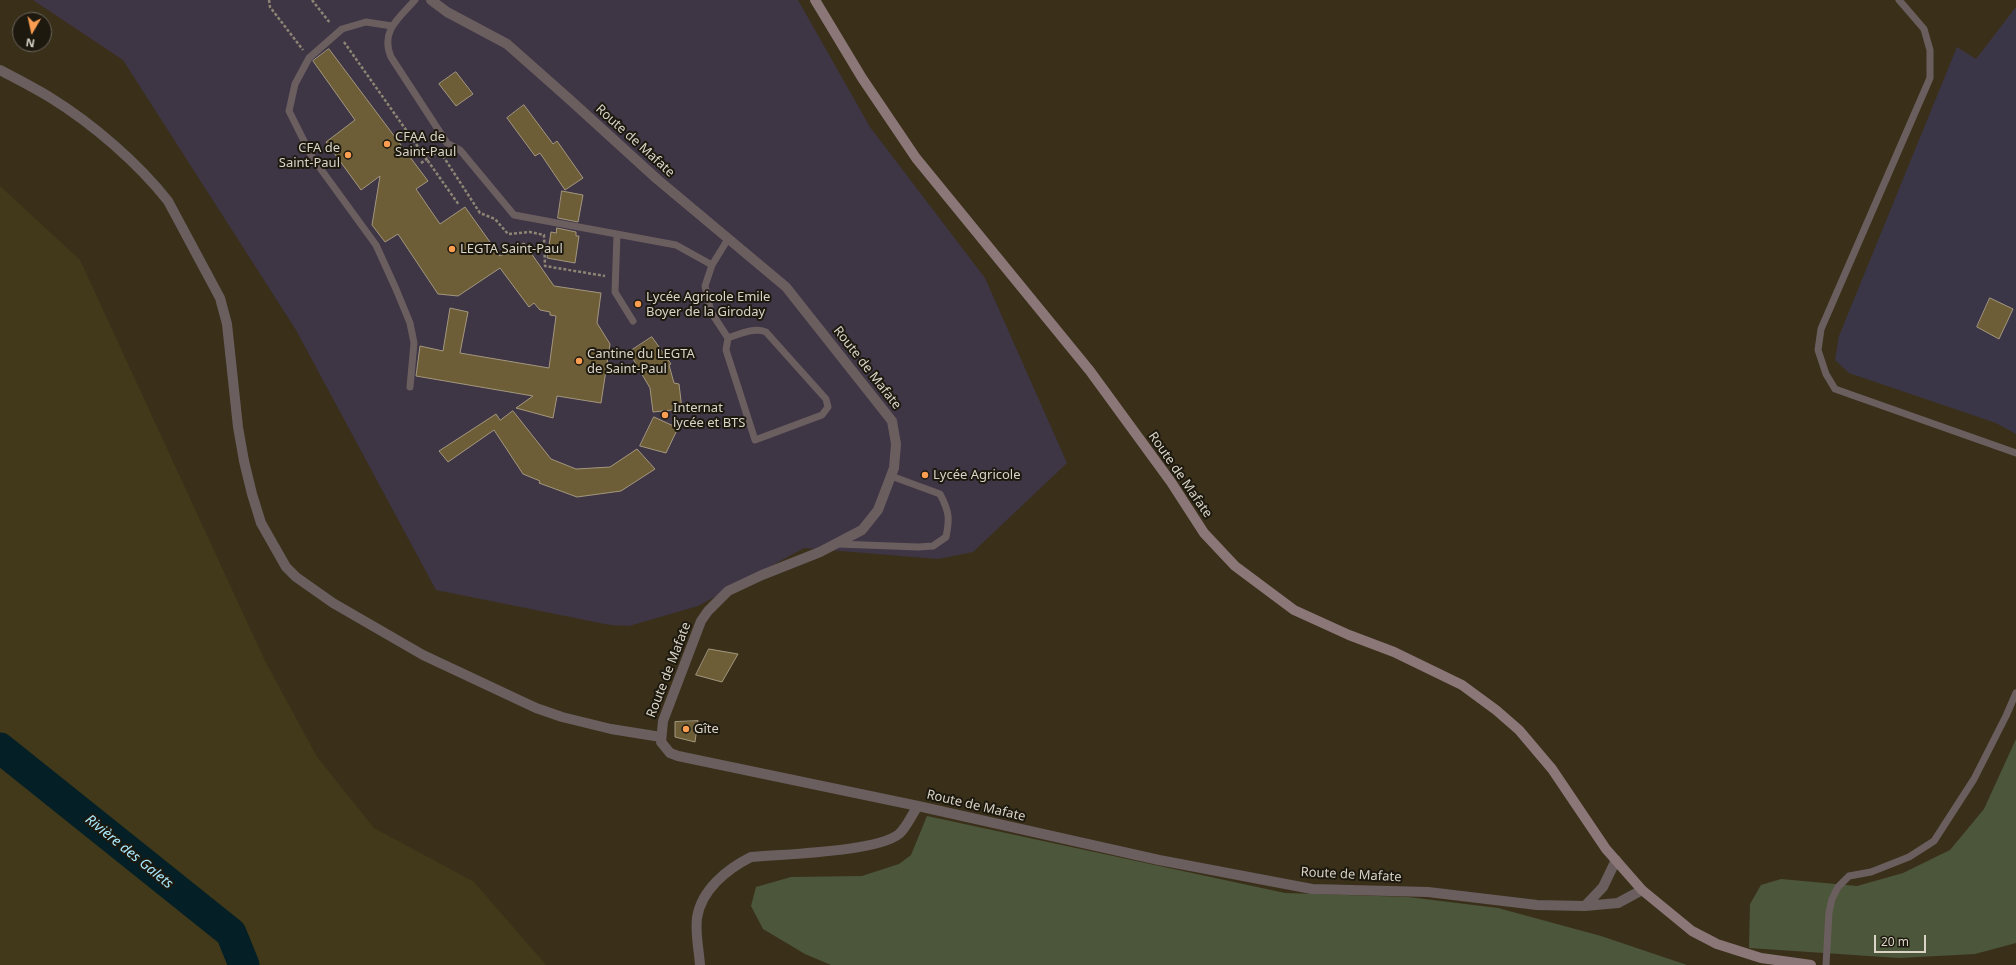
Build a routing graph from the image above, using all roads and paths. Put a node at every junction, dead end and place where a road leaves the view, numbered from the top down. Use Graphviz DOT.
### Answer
graph roads {
  1 [pos="269,0"];
  2 [pos="312,0"];
  3 [pos="415,0"];
  4 [pos="431,0"];
  5 [pos="815,0"];
  6 [pos="1899,0"];
  7 [pos="392,26"];
  8 [pos="337,33"];
  9 [pos="309,58"];
  10 [pos="0,70"];
  11 [pos="459,205"];
  12 [pos="617,234"];
  13 [pos="728,239"];
  14 [pos="712,265"];
  15 [pos="633,321"];
  16 [pos="728,338"];
  17 [pos="410,387"];
  18 [pos="2016,453"];
  19 [pos="891,476"];
  20 [pos="836,544"];
  21 [pos="2016,692"];
  22 [pos="661,737"];
  23 [pos="918,806"];
  24 [pos="1616,860"];
  25 [pos="1642,890"];
  26 [pos="1585,906"];
  27 [pos="700,965"];
  28 [pos="1811,965"];
  29 [pos="1826,965"];
  1 -- 9 [label="path"];
  2 -- 8 [label="path"];
  3 -- 7 [label="lane"];
  4 -- 13 [label="street, Route de Mafate"];
  5 -- 24 [label="main road, Route de Mafate"];
  6 -- 18 [label="lane"];
  7 -- 8 [label="lane"];
  7 -- 12 [label="lane"];
  8 -- 9 [label="lane"];
  8 -- 11 [label="path"];
  9 -- 17 [label="lane"];
  10 -- 22 [label="street"];
  12 -- 14 [label="lane"];
  12 -- 15 [label="lane"];
  13 -- 14 [label="lane"];
  13 -- 19 [label="street, Route de Mafate"];
  14 -- 16 [label="lane"];
  16 -- 16 [label="lane"];
  19 -- 20 [label="street, Route de Mafate"];
  19 -- 20 [label="lane"];
  20 -- 22 [label="street, Route de Mafate"];
  21 -- 29 [label="lane"];
  22 -- 23 [label="street, Route de Mafate"];
  23 -- 26 [label="street, Route de Mafate"];
  23 -- 27 [label="street"];
  24 -- 25 [label="main road, Route de Mafate"];
  24 -- 26 [label="street"];
  25 -- 26 [label="street, Route de Mafate"];
  25 -- 28 [label="main road, Route de Mafate"];
}
